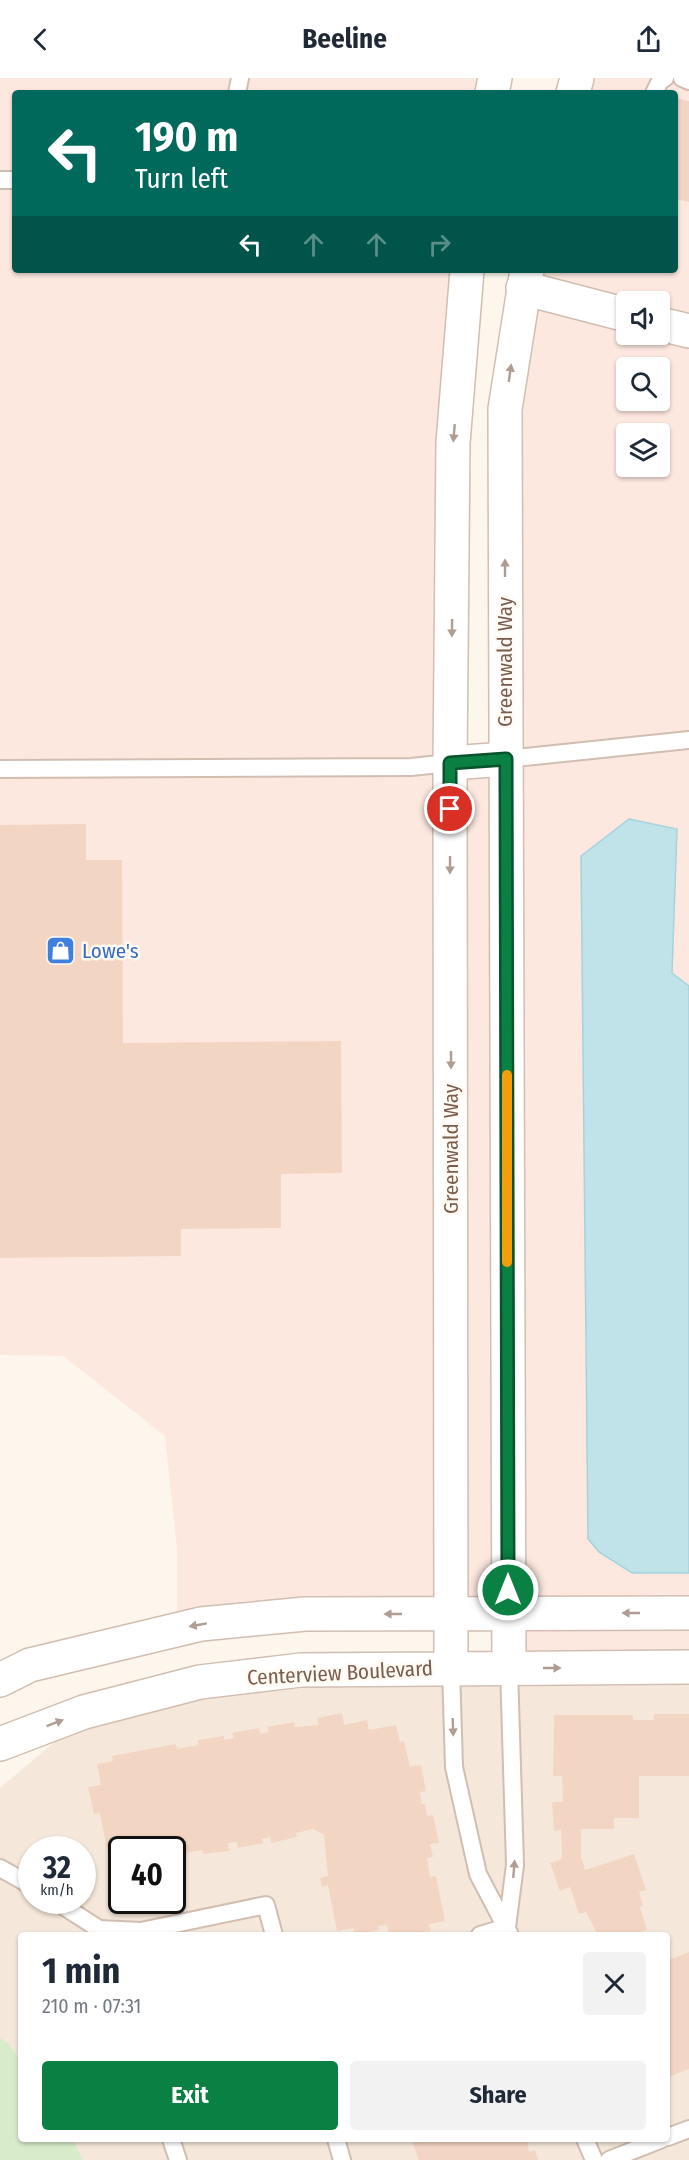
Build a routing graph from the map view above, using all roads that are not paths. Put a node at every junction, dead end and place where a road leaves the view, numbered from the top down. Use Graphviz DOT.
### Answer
graph roads {
  1 [pos="665,78"];
  2 [pos="681,78"];
  3 [pos="689,81"];
  4 [pos="656,90"];
  5 [pos="467,273"];
  6 [pos="520,276"];
  7 [pos="616,311"];
  8 [pos="670,326"];
  9 [pos="689,331"];
  10 [pos="689,740"];
  11 [pos="506,759"];
  12 [pos="450,763"];
  13 [pos="0,770"];
  14 [pos="451,1613"];
  15 [pos="508,1613"];
  16 [pos="689,1613"];
  17 [pos="689,1667"];
  18 [pos="451,1668"];
  19 [pos="509,1668"];
  20 [pos="0,1680"];
  21 [pos="0,1744"];
  22 [pos="0,1868"];
  23 [pos="18,1878"];
  24 [pos="74,1914"];
  25 [pos="508,1931"];
  26 [pos="100,1932"];
  27 [pos="273,1932"];
  28 [pos="689,2129"];
  29 [pos="670,2136"];
  30 [pos="172,2142"];
  31 [pos="337,2142"];
  32 [pos="586,2142"];
  33 [pos="654,2142"];
  34 [pos="178,2160"];
  35 [pos="342,2160"];
  36 [pos="594,2160"];
  37 [pos="609,2160"];
  1 -- 4 [label="lane"];
  2 -- 3 [label="lane"];
  5 -- 12 [label="street, Greenwald Way, one-way"];
  6 -- 7 [label="street"];
  11 -- 6 [label="street, Greenwald Way, one-way"];
  8 -- 9 [label="street"];
  10 -- 11 [label="lane"];
  11 -- 12 [label="street"];
  11 -- 15 [label="street, Greenwald Way"];
  12 -- 13 [label="lane"];
  12 -- 14 [label="street, Greenwald Way, one-way"];
  14 -- 15 [label="street"];
  14 -- 18 [label="street, Greenwald Way"];
  14 -- 20 [label="street, one-way"];
  16 -- 15 [label="street, one-way"];
  15 -- 19 [label="street, Greenwald Way"];
  19 -- 17 [label="street, Centerview Boulevard, one-way"];
  18 -- 19 [label="street, Centerview Boulevard"];
  21 -- 18 [label="street, Centerview Boulevard, one-way"];
  18 -- 25 [label="lane, one-way"];
  25 -- 19 [label="lane, one-way"];
  22 -- 23 [label="lane"];
  24 -- 26 [label="lane"];
  26 -- 27 [label="lane"];
  28 -- 29 [label="lane"];
  30 -- 34 [label="lane"];
  31 -- 35 [label="lane"];
  32 -- 36 [label="lane"];
  33 -- 37 [label="lane"];
}
